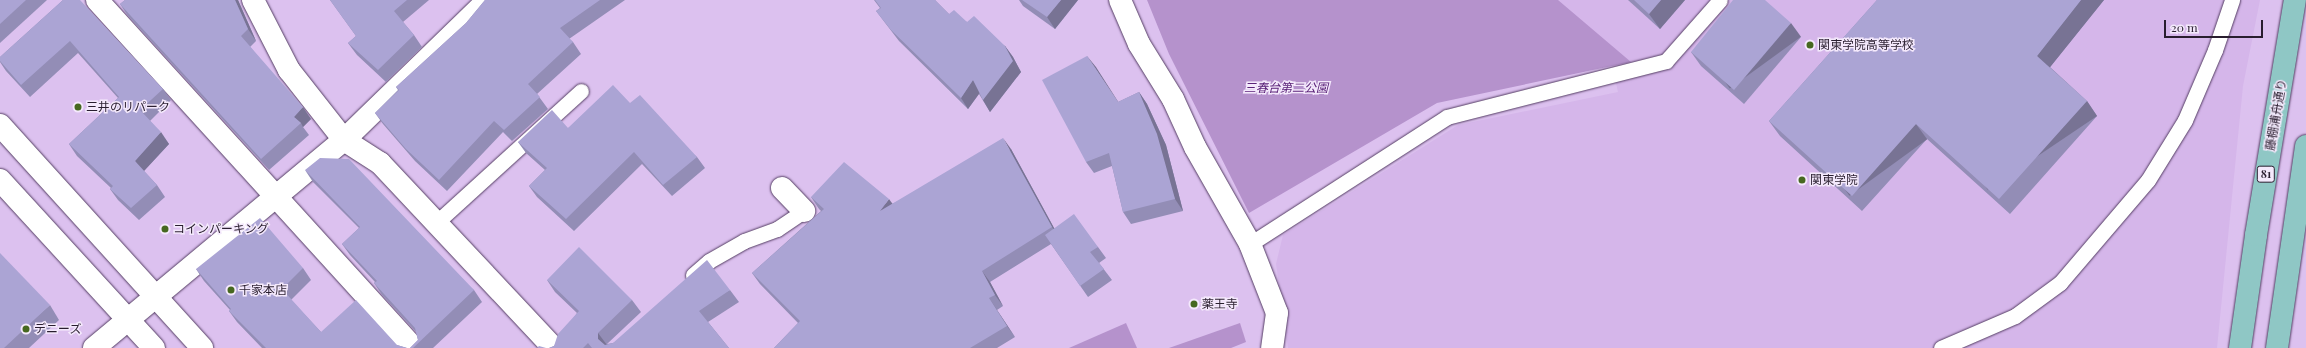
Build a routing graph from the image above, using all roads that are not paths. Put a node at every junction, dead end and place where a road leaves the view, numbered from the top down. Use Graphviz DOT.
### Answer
graph roads {
  1 [pos="97,0"];
  2 [pos="253,0"];
  3 [pos="488,0"];
  4 [pos="1120,0"];
  5 [pos="1720,0"];
  6 [pos="2232,0"];
  7 [pos="2294,0"];
  8 [pos="581,91"];
  9 [pos="0,125"];
  10 [pos="344,140"];
  11 [pos="2306,146"];
  12 [pos="0,180"];
  13 [pos="782,188"];
  14 [pos="276,196"];
  15 [pos="804,211"];
  16 [pos="436,222"];
  17 [pos="1250,244"];
  18 [pos="683,283"];
  19 [pos="155,297"];
  20 [pos="127,320"];
  21 [pos="94,348"];
  22 [pos="154,348"];
  23 [pos="202,348"];
  24 [pos="414,348"];
  25 [pos="554,348"];
  26 [pos="1272,348"];
  27 [pos="1941,348"];
  28 [pos="2240,348"];
  29 [pos="2277,348"];
  1 -- 14 [label="street"];
  2 -- 10 [label="street"];
  3 -- 10 [label="street"];
  4 -- 17 [label="street"];
  5 -- 17 [label="lane"];
  6 -- 27 [label="lane"];
  7 -- 28 [label="main road, 藤棚浦舟通り / 81"];
  8 -- 16 [label="lane"];
  9 -- 19 [label="street"];
  10 -- 14 [label="street"];
  10 -- 16 [label="street"];
  11 -- 29 [label="main road"];
  12 -- 20 [label="street"];
  13 -- 15 [label="street"];
  14 -- 19 [label="street"];
  14 -- 24 [label="street"];
  15 -- 18 [label="lane"];
  16 -- 25 [label="street"];
  17 -- 26 [label="street"];
  19 -- 20 [label="street"];
  19 -- 23 [label="street"];
  20 -- 21 [label="street"];
  20 -- 22 [label="street"];
}
